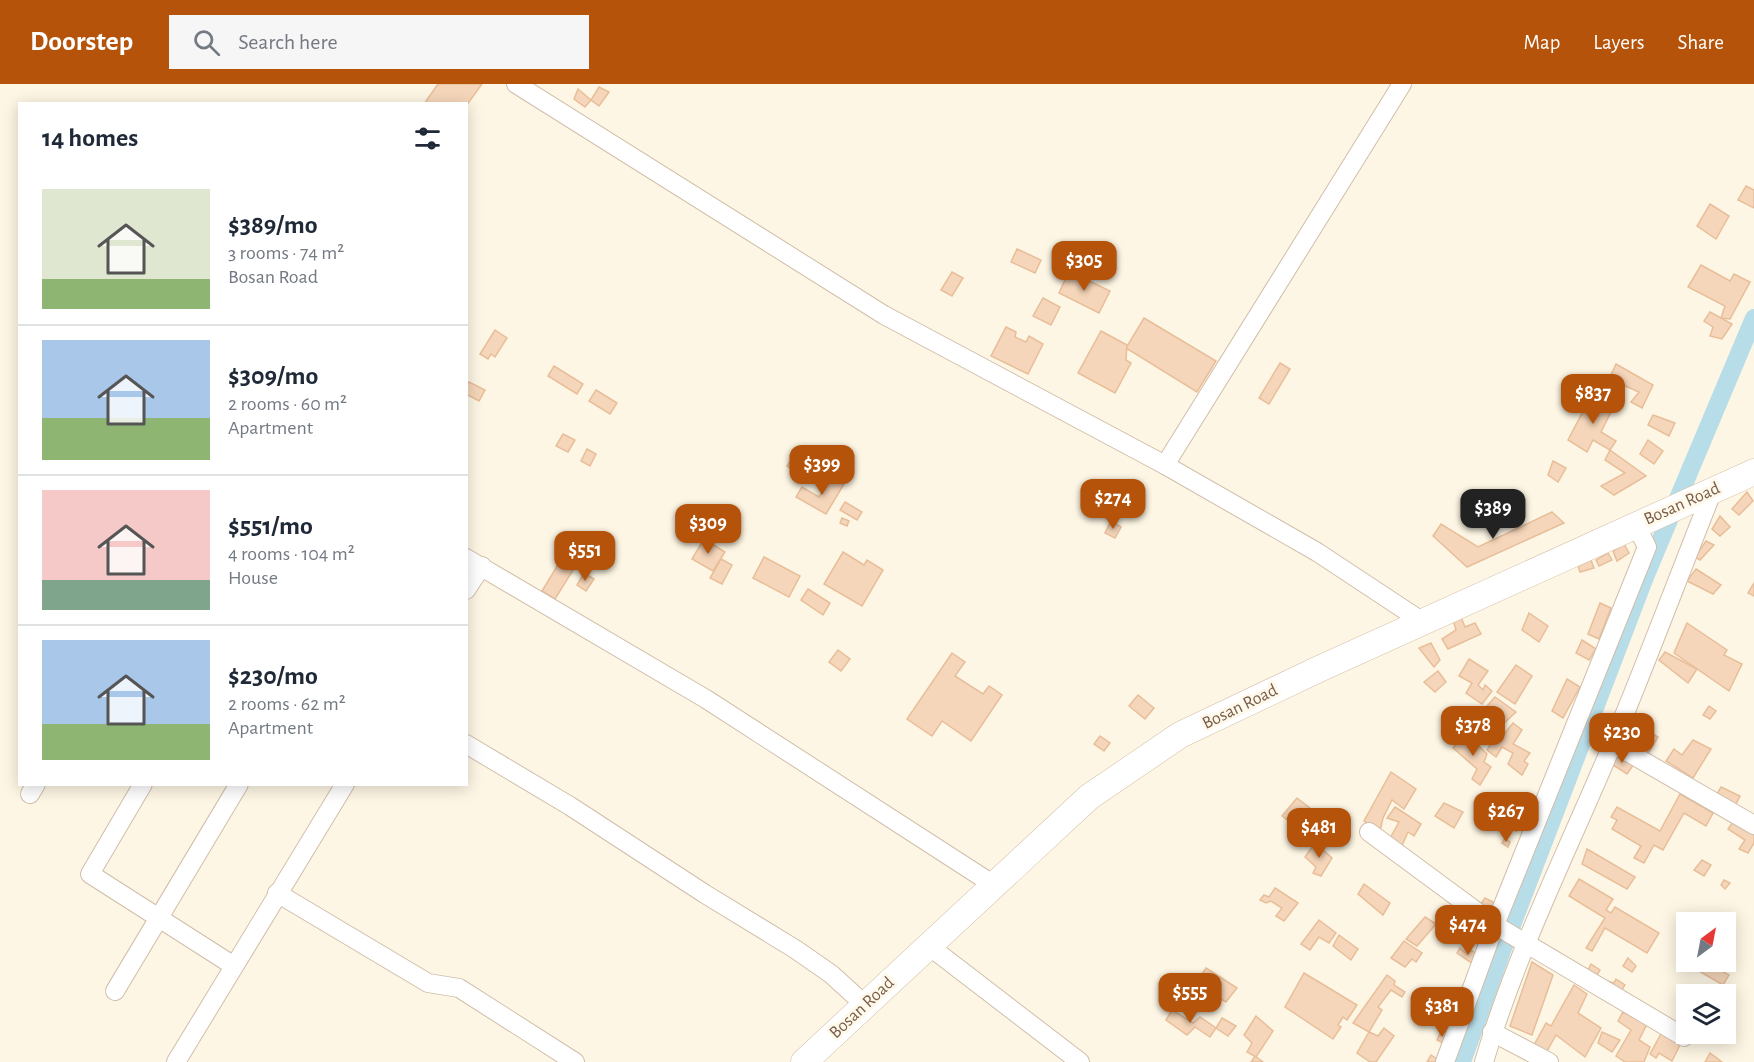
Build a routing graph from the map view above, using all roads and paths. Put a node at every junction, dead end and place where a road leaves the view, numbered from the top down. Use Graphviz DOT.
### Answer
graph roads {
  1 [pos="516,84"];
  2 [pos="1402,84"];
  3 [pos="1165,465"];
  4 [pos="1754,472"];
  5 [pos="1704,494"];
  6 [pos="1643,522"];
  7 [pos="474,562"];
  8 [pos="468,583"];
  9 [pos="1423,622"];
  10 [pos="1612,743"];
  11 [pos="468,745"];
  12 [pos="142,786"];
  13 [pos="237,786"];
  14 [pos="344,786"];
  15 [pos="1754,825"];
  16 [pos="1369,832"];
  17 [pos="994,885"];
  18 [pos="277,893"];
  19 [pos="159,919"];
  20 [pos="1511,935"];
  21 [pos="928,946"];
  22 [pos="234,966"];
  23 [pos="115,991"];
  24 [pos="865,1005"];
  25 [pos="1492,1032"];
  26 [pos="1676,1033"];
  27 [pos="176,1062"];
  28 [pos="575,1062"];
  29 [pos="804,1062"];
  30 [pos="1080,1062"];
  31 [pos="1445,1062"];
  32 [pos="1484,1062"];
  33 [pos="1549,1062"];
  1 -- 3 [label="street"];
  2 -- 3 [label="street"];
  3 -- 9 [label="street"];
  4 -- 5 [label="main road, Bosan Road"];
  5 -- 6 [label="main road, Bosan Road"];
  5 -- 10 [label="street"];
  6 -- 9 [label="main road, Bosan Road"];
  6 -- 20 [label="street"];
  7 -- 8 [label="street"];
  7 -- 17 [label="street"];
  9 -- 17 [label="main road, Bosan Road"];
  10 -- 15 [label="street"];
  10 -- 20 [label="street"];
  11 -- 24 [label="street"];
  12 -- 19 [label="street"];
  13 -- 19 [label="street"];
  14 -- 18 [label="street"];
  16 -- 20 [label="street"];
  17 -- 21 [label="main road, Bosan Road"];
  18 -- 22 [label="street"];
  18 -- 28 [label="street"];
  19 -- 22 [label="street"];
  19 -- 23 [label="street"];
  20 -- 25 [label="street"];
  20 -- 26 [label="street"];
  20 -- 31 [label="street"];
  21 -- 24 [label="main road, Bosan Road"];
  21 -- 30 [label="street"];
  22 -- 27 [label="street"];
  24 -- 29 [label="main road, Bosan Road"];
  25 -- 32 [label="street"];
  25 -- 33 [label="street"];
}
